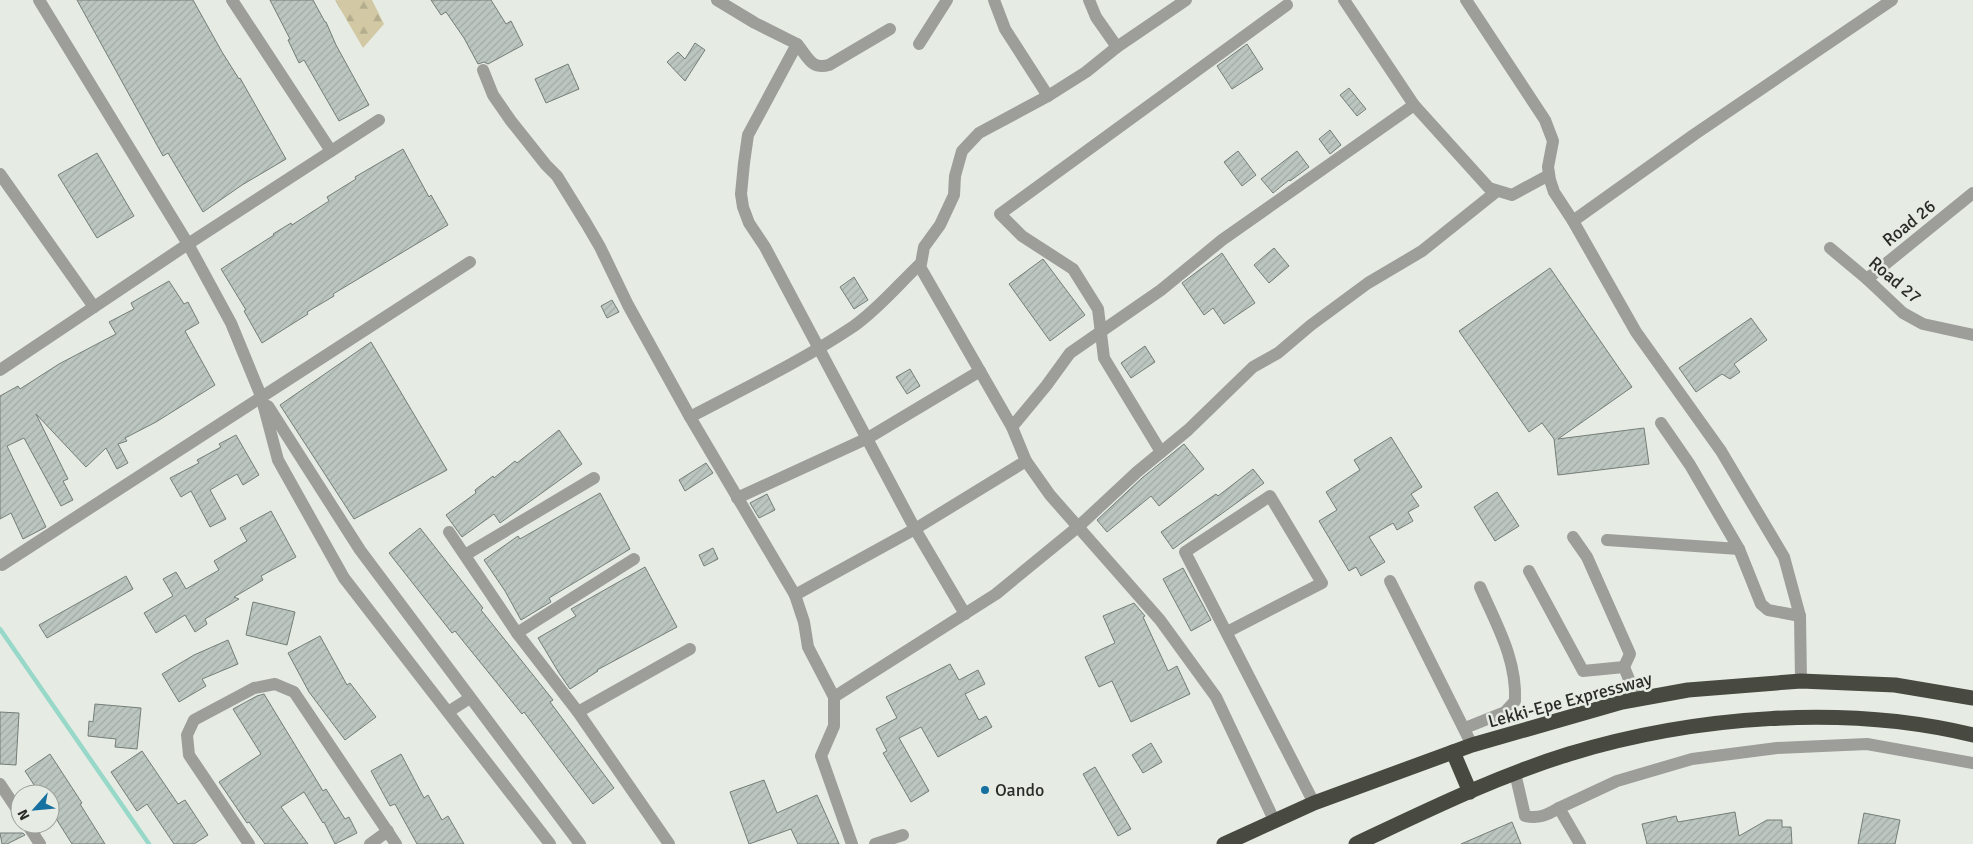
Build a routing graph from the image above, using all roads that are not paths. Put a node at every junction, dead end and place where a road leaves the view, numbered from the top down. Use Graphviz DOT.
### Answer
graph roads {
  1 [pos="39,0"];
  2 [pos="232,0"];
  3 [pos="717,0"];
  4 [pos="947,0"];
  5 [pos="994,0"];
  6 [pos="1090,0"];
  7 [pos="1186,0"];
  8 [pos="1344,0"];
  9 [pos="1466,0"];
  10 [pos="1892,0"];
  11 [pos="1289,2"];
  12 [pos="890,29"];
  13 [pos="797,44"];
  14 [pos="919,44"];
  15 [pos="1117,47"];
  16 [pos="483,70"];
  17 [pos="1048,96"];
  18 [pos="1414,105"];
  19 [pos="379,120"];
  20 [pos="330,151"];
  21 [pos="0,174"];
  22 [pos="1549,175"];
  23 [pos="1497,191"];
  24 [pos="1973,193"];
  25 [pos="1572,221"];
  26 [pos="188,244"];
  27 [pos="1830,248"];
  28 [pos="470,262"];
  29 [pos="919,265"];
  30 [pos="1867,279"];
  31 [pos="94,307"];
  32 [pos="1102,331"];
  33 [pos="1973,334"];
  34 [pos="819,349"];
  35 [pos="0,370"];
  36 [pos="980,371"];
  37 [pos="261,396"];
  38 [pos="690,417"];
  39 [pos="1661,423"];
  40 [pos="1012,427"];
  41 [pos="868,438"];
  42 [pos="1161,452"];
  43 [pos="1026,461"];
  44 [pos="594,478"];
  45 [pos="737,498"];
  46 [pos="1079,526"];
  47 [pos="915,529"];
  48 [pos="448,532"];
  49 [pos="1573,538"];
  50 [pos="1607,540"];
  51 [pos="1739,549"];
  52 [pos="465,555"];
  53 [pos="634,559"];
  54 [pos="2,565"];
  55 [pos="1529,572"];
  56 [pos="1390,581"];
  57 [pos="1480,587"];
  58 [pos="795,595"];
  59 [pos="965,614"];
  60 [pos="1800,616"];
  61 [pos="1226,632"];
  62 [pos="516,633"];
  63 [pos="690,649"];
  64 [pos="1624,667"];
  65 [pos="1801,681"];
  66 [pos="834,697"];
  67 [pos="470,698"];
  68 [pos="1973,698"];
  69 [pos="1637,699"];
  70 [pos="448,712"];
  71 [pos="578,712"];
  72 [pos="1465,728"];
  73 [pos="1973,735"];
  74 [pos="1472,745"];
  75 [pos="1453,752"];
  76 [pos="1973,763"];
  77 [pos="1515,773"];
  78 [pos="0,784"];
  79 [pos="1470,792"];
  80 [pos="10,799"];
  81 [pos="1314,803"];
  82 [pos="1559,808"];
  83 [pos="1274,820"];
  84 [pos="388,831"];
  85 [pos="904,835"];
  86 [pos="249,844"];
  87 [pos="370,844"];
  88 [pos="396,844"];
  89 [pos="550,844"];
  90 [pos="580,844"];
  91 [pos="669,844"];
  92 [pos="852,844"];
  93 [pos="875,844"];
  94 [pos="1224,844"];
  95 [pos="1356,844"];
  96 [pos="1580,844"];
  1 -- 26 [label="street"];
  2 -- 20 [label="street"];
  3 -- 13 [label="street"];
  4 -- 14 [label="street"];
  5 -- 17 [label="street"];
  6 -- 15 [label="street"];
  7 -- 15 [label="street"];
  8 -- 18 [label="street"];
  9 -- 22 [label="street"];
  10 -- 25 [label="street"];
  11 -- 32 [label="street"];
  12 -- 13 [label="street"];
  13 -- 34 [label="street"];
  15 -- 17 [label="street"];
  16 -- 38 [label="street"];
  17 -- 29 [label="street"];
  18 -- 23 [label="street"];
  18 -- 32 [label="street"];
  19 -- 20 [label="street"];
  20 -- 26 [label="street"];
  21 -- 31 [label="street"];
  22 -- 23 [label="street"];
  22 -- 25 [label="street"];
  23 -- 42 [label="street"];
  24 -- 30 [label="street, Road 26"];
  25 -- 60 [label="street"];
  26 -- 31 [label="street"];
  26 -- 37 [label="street"];
  27 -- 30 [label="street, Road 27"];
  28 -- 37 [label="street"];
  29 -- 34 [label="street"];
  29 -- 36 [label="street"];
  30 -- 33 [label="street, Road 27"];
  31 -- 35 [label="street"];
  32 -- 40 [label="street"];
  32 -- 42 [label="street"];
  34 -- 38 [label="street"];
  34 -- 41 [label="street"];
  36 -- 40 [label="street"];
  36 -- 41 [label="street"];
  37 -- 54 [label="street"];
  37 -- 67 [label="street"];
  37 -- 70 [label="street"];
  38 -- 45 [label="street"];
  39 -- 51 [label="street"];
  40 -- 43 [label="street"];
  41 -- 45 [label="street"];
  41 -- 47 [label="street"];
  42 -- 46 [label="street"];
  43 -- 46 [label="street"];
  43 -- 47 [label="street"];
  44 -- 52 [label="street"];
  45 -- 58 [label="street"];
  46 -- 59 [label="street"];
  46 -- 83 [label="street"];
  47 -- 58 [label="street"];
  47 -- 59 [label="street"];
  48 -- 52 [label="street"];
  49 -- 64 [label="street"];
  50 -- 51 [label="street"];
  51 -- 60 [label="street"];
  52 -- 62 [label="street"];
  53 -- 62 [label="street"];
  55 -- 64 [label="street"];
  56 -- 72 [label="street"];
  57 -- 72 [label="street"];
  58 -- 66 [label="street"];
  59 -- 66 [label="street"];
  60 -- 65 [label="street"];
  61 -- 61 [label="street"];
  61 -- 81 [label="street"];
  62 -- 71 [label="street"];
  63 -- 71 [label="street"];
  64 -- 69 [label="street"];
  65 -- 68 [label="highway, Lekki-Epe Expressway"];
  65 -- 69 [label="highway, Lekki-Epe Expressway"];
  66 -- 92 [label="street"];
  67 -- 70 [label="street"];
  67 -- 90 [label="street"];
  69 -- 74 [label="highway, Lekki-Epe Expressway"];
  70 -- 89 [label="street"];
  71 -- 91 [label="street"];
  72 -- 74 [label="street"];
  73 -- 77 [label="highway"];
  74 -- 75 [label="highway, Lekki-Epe Expressway"];
  75 -- 79 [label="highway"];
  75 -- 81 [label="highway, Lekki-Epe Expressway"];
  76 -- 82 [label="street"];
  77 -- 79 [label="highway"];
  77 -- 82 [label="street"];
  78 -- 80 [label="street"];
  79 -- 95 [label="highway"];
  81 -- 83 [label="highway, Lekki-Epe Expressway"];
  82 -- 96 [label="street"];
  83 -- 94 [label="highway, Lekki-Epe Expressway"];
  84 -- 86 [label="street"];
  84 -- 87 [label="street"];
  84 -- 88 [label="street"];
  85 -- 93 [label="street"];
}
